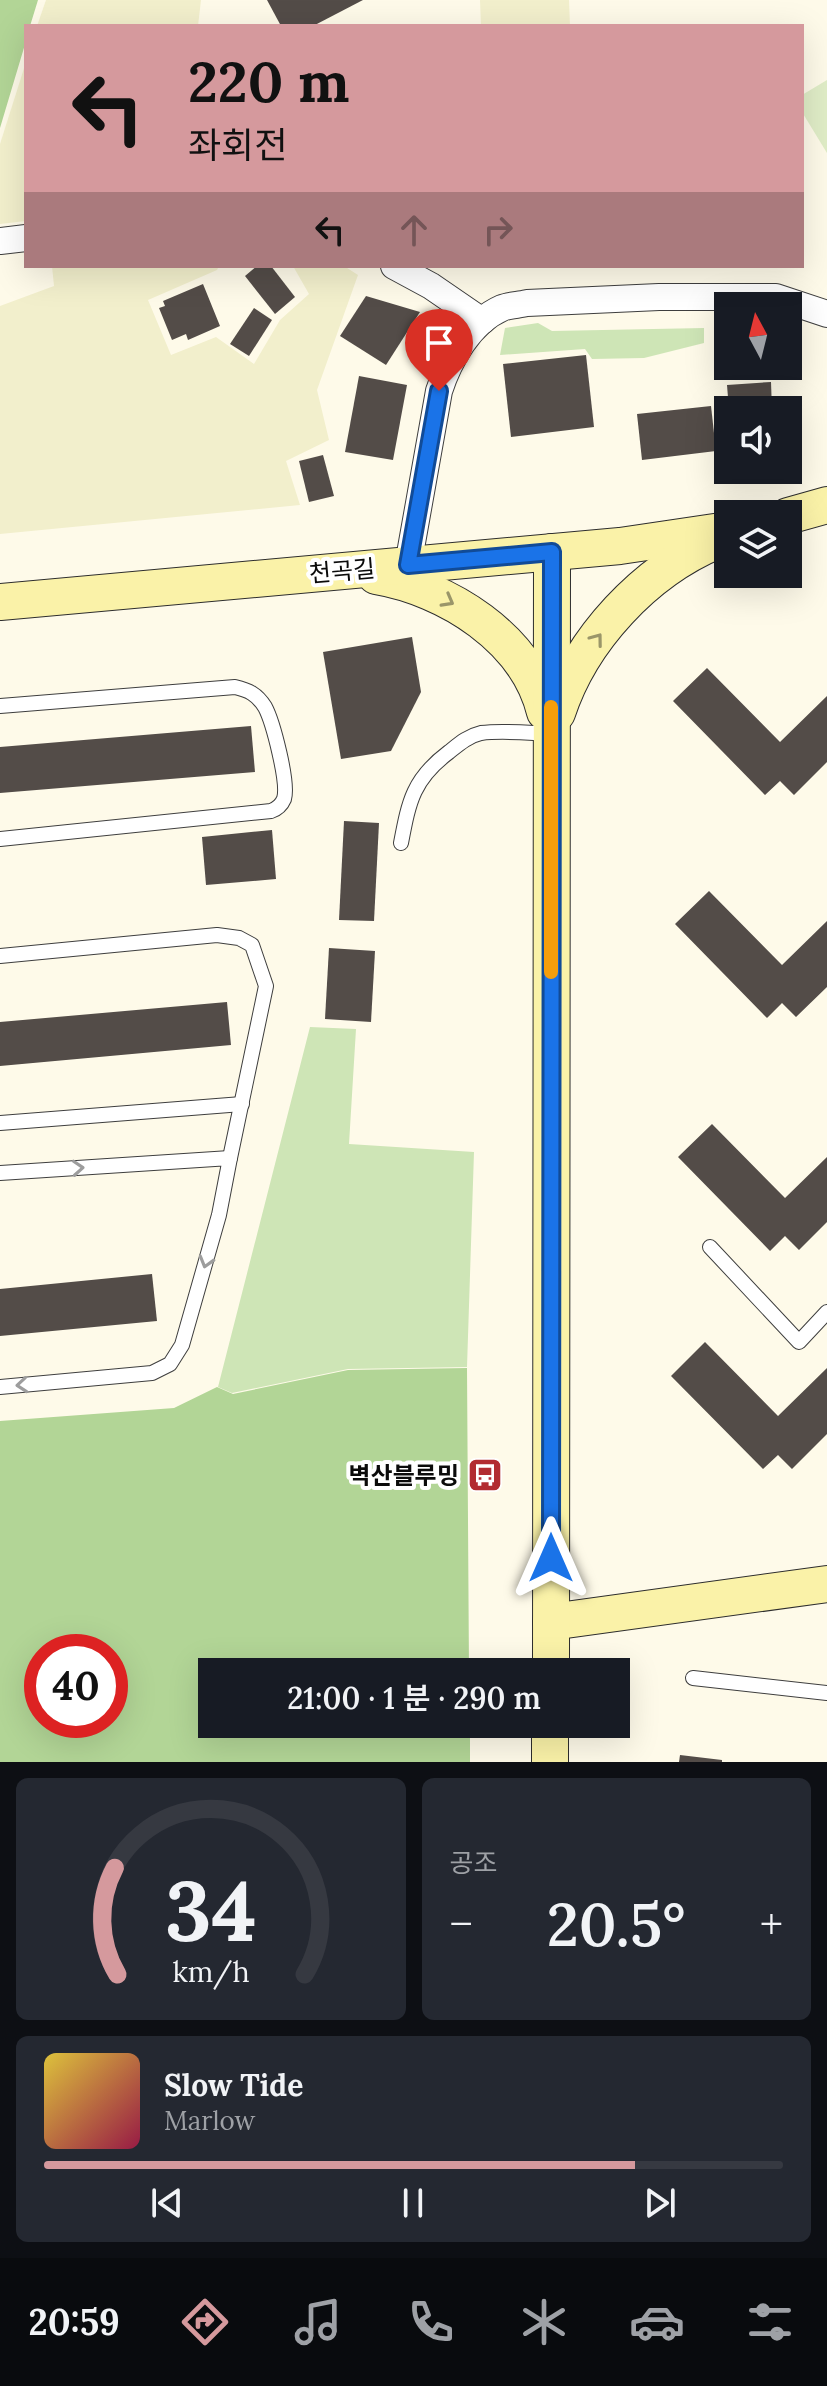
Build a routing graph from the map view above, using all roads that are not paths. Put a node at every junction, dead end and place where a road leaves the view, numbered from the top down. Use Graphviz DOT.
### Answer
graph roads {
  1 [pos="24,238"];
  2 [pos="0,241"];
  3 [pos="398,268"];
  4 [pos="827,314"];
  5 [pos="482,321"];
  6 [pos="827,505"];
  7 [pos="802,512"];
  8 [pos="714,534"];
  9 [pos="714,540"];
  10 [pos="552,552"];
  11 [pos="408,565"];
  12 [pos="347,571"];
  13 [pos="0,602"];
  14 [pos="0,706"];
  15 [pos="551,734"];
  16 [pos="0,839"];
  17 [pos="401,843"];
  18 [pos="0,956"];
  19 [pos="242,1104"];
  20 [pos="0,1123"];
  21 [pos="230,1158"];
  22 [pos="0,1173"];
  23 [pos="710,1247"];
  24 [pos="827,1312"];
  25 [pos="0,1387"];
  26 [pos="827,1584"];
  27 [pos="551,1622"];
  28 [pos="551,1658"];
  29 [pos="693,1678"];
  30 [pos="827,1693"];
  31 [pos="550,1738"];
  32 [pos="550,1762"];
  1 -- 2 [label="street"];
  3 -- 5 [label="street"];
  4 -- 5 [label="street, 천곡길"];
  5 -- 11 [label="street, 천곡길"];
  6 -- 7 [label="street"];
  8 -- 10 [label="street"];
  15 -- 9 [label="street, one-way"];
  10 -- 11 [label="street"];
  10 -- 15 [label="street"];
  11 -- 12 [label="street, 천곡길"];
  12 -- 13 [label="street, 천곡길"];
  12 -- 15 [label="street, one-way"];
  14 -- 16 [label="lane"];
  15 -- 17 [label="lane"];
  15 -- 27 [label="street"];
  18 -- 19 [label="lane"];
  19 -- 20 [label="lane"];
  19 -- 21 [label="lane"];
  22 -- 21 [label="lane, one-way"];
  21 -- 25 [label="lane, one-way"];
  23 -- 24 [label="lane"];
  26 -- 27 [label="street"];
  27 -- 28 [label="street"];
  29 -- 30 [label="lane"];
  31 -- 32 [label="street"];
}
